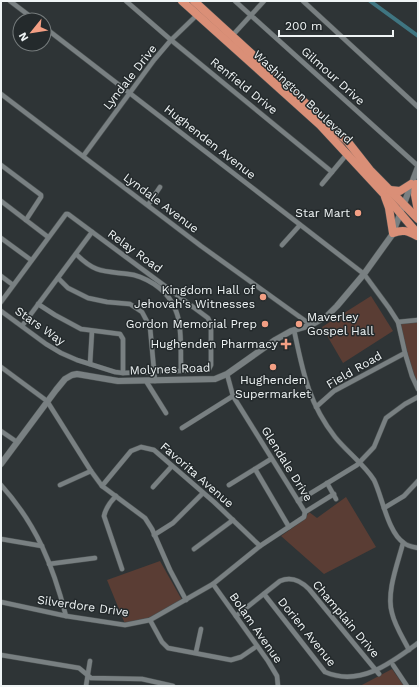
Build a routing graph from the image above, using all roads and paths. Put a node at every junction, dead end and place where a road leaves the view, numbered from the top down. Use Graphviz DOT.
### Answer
graph roads {
  1 [pos="10,1"];
  2 [pos="126,1"];
  3 [pos="182,1"];
  4 [pos="194,1"];
  5 [pos="235,1"];
  6 [pos="264,1"];
  7 [pos="302,1"];
  8 [pos="24,12"];
  9 [pos="196,15"];
  10 [pos="250,15"];
  11 [pos="52,33"];
  12 [pos="229,39"];
  13 [pos="171,40"];
  14 [pos="130,92"];
  15 [pos="1,94"];
  16 [pos="418,107"];
  17 [pos="347,154"];
  18 [pos="84,156"];
  19 [pos="1,165"];
  20 [pos="418,166"];
  21 [pos="332,172"];
  22 [pos="415,183"];
  23 [pos="322,184"];
  24 [pos="160,187"];
  25 [pos="386,191"];
  26 [pos="1,202"];
  27 [pos="148,205"];
  28 [pos="404,205"];
  29 [pos="418,211"];
  30 [pos="401,213"];
  31 [pos="418,219"];
  32 [pos="26,220"];
  33 [pos="300,225"];
  34 [pos="92,232"];
  35 [pos="393,233"];
  36 [pos="418,235"];
  37 [pos="48,237"];
  38 [pos="1,238"];
  39 [pos="282,245"];
  40 [pos="76,254"];
  41 [pos="31,260"];
  42 [pos="141,267"];
  43 [pos="364,274"];
  44 [pos="1,276"];
  45 [pos="137,276"];
  46 [pos="58,278"];
  47 [pos="13,285"];
  48 [pos="174,292"];
  49 [pos="170,299"];
  50 [pos="1,302"];
  51 [pos="38,304"];
  52 [pos="1,311"];
  53 [pos="418,320"];
  54 [pos="398,322"];
  55 [pos="311,325"];
  56 [pos="22,326"];
  57 [pos="294,330"];
  58 [pos="92,331"];
  59 [pos="405,353"];
  60 [pos="90,364"];
  61 [pos="1,367"];
  62 [pos="209,369"];
  63 [pos="180,370"];
  64 [pos="154,372"];
  65 [pos="122,373"];
  66 [pos="227,374"];
  67 [pos="146,381"];
  68 [pos="155,381"];
  69 [pos="418,389"];
  70 [pos="234,396"];
  71 [pos="418,397"];
  72 [pos="47,401"];
  73 [pos="316,407"];
  74 [pos="166,413"];
  75 [pos="182,428"];
  76 [pos="1,431"];
  77 [pos="17,442"];
  78 [pos="272,459"];
  79 [pos="1,464"];
  80 [pos="358,464"];
  81 [pos="172,466"];
  82 [pos="255,469"];
  83 [pos="91,471"];
  84 [pos="418,480"];
  85 [pos="327,484"];
  86 [pos="1,485"];
  87 [pos="60,485"];
  88 [pos="229,485"];
  89 [pos="102,486"];
  90 [pos="153,487"];
  91 [pos="203,493"];
  92 [pos="116,496"];
  93 [pos="298,501"];
  94 [pos="384,508"];
  95 [pos="304,512"];
  96 [pos="233,520"];
  97 [pos="289,527"];
  98 [pos="154,535"];
  99 [pos="1,539"];
  100 [pos="403,543"];
  101 [pos="42,546"];
  102 [pos="260,546"];
  103 [pos="418,548"];
  104 [pos="194,549"];
  105 [pos="95,558"];
  106 [pos="49,564"];
  107 [pos="122,569"];
  108 [pos="213,584"];
  109 [pos="264,594"];
  110 [pos="186,600"];
  111 [pos="1,602"];
  112 [pos="66,616"];
  113 [pos="236,616"];
  114 [pos="150,620"];
  115 [pos="201,629"];
  116 [pos="418,643"];
  117 [pos="257,646"];
  118 [pos="409,650"];
  119 [pos="196,652"];
  120 [pos="1,655"];
  121 [pos="90,661"];
  122 [pos="392,665"];
  123 [pos="379,674"];
  124 [pos="88,676"];
  125 [pos="373,678"];
  126 [pos="340,682"];
  127 [pos="86,686"];
  128 [pos="173,686"];
  129 [pos="278,686"];
  130 [pos="407,686"];
  1 -- 8 [label="street"];
  2 -- 13 [label="street, Renfield Drive"];
  3 -- 9 [label="highway, Washington Boulevard"];
  4 -- 12 [label="highway, Washington Boulevard"];
  5 -- 10 [label="street, Gilmour Drive"];
  6 -- 10 [label="street"];
  7 -- 16 [label="street"];
  9 -- 12 [label="highway, Washington Boulevard"];
  9 -- 13 [label="street, Lyndale Drive"];
  10 -- 12 [label="street"];
  10 -- 20 [label="street, Gilmour Drive"];
  11 -- 14 [label="street, Hughenden Avenue"];
  12 -- 17 [label="highway, Washington Boulevard"];
  12 -- 25 [label="highway, Washington Boulevard"];
  13 -- 14 [label="street, Lyndale Drive"];
  13 -- 21 [label="street, Renfield Drive"];
  14 -- 18 [label="street, Lyndale Drive"];
  14 -- 33 [label="street, Hughenden Avenue"];
  15 -- 18 [label="street, Lyndale Avenue"];
  17 -- 21 [label="street"];
  17 -- 25 [label="highway, Washington Boulevard"];
  18 -- 27 [label="street, Lyndale Avenue"];
  19 -- 32 [label="street"];
  20 -- 22 [label="main road, Molynes Road"];
  21 -- 23 [label="street"];
  22 -- 25 [label="highway"];
  22 -- 28 [label="main road, Molynes Road"];
  22 -- 29 [label="highway"];
  24 -- 27 [label="street"];
  25 -- 28 [label="highway, Washington Boulevard"];
  25 -- 30 [label="highway, Washington Boulevard"];
  25 -- 35 [label="highway"];
  26 -- 32 [label="street"];
  27 -- 55 [label="street, Lyndale Avenue"];
  28 -- 30 [label="main road, Molynes Road"];
  28 -- 31 [label="highway, Washington Boulevard"];
  30 -- 35 [label="main road, Molynes Road"];
  30 -- 36 [label="highway, Washington Boulevard"];
  32 -- 37 [label="street"];
  33 -- 39 [label="street"];
  33 -- 43 [label="street, Hughenden Avenue"];
  34 -- 37 [label="street, Relay Road"];
  34 -- 40 [label="street"];
  34 -- 42 [label="street, Relay Road"];
  35 -- 36 [label="highway"];
  35 -- 43 [label="main road, Molynes Road"];
  37 -- 41 [label="street"];
  38 -- 41 [label="street"];
  40 -- 45 [label="street"];
  40 -- 46 [label="street"];
  41 -- 47 [label="street"];
  42 -- 45 [label="street"];
  42 -- 48 [label="street, Relay Road"];
  43 -- 54 [label="street, Hughenden Avenue"];
  43 -- 55 [label="main road, Molynes Road"];
  44 -- 47 [label="street"];
  45 -- 49 [label="street"];
  46 -- 51 [label="street"];
  46 -- 64 [label="street"];
  47 -- 50 [label="street"];
  48 -- 49 [label="street"];
  48 -- 62 [label="street, Relay Road"];
  49 -- 63 [label="street"];
  51 -- 56 [label="street"];
  51 -- 58 [label="street"];
  52 -- 56 [label="street, Stars Way"];
  53 -- 54 [label="street"];
  54 -- 59 [label="street"];
  55 -- 57 [label="main road, Molynes Road"];
  56 -- 60 [label="street, Stars Way"];
  57 -- 66 [label="main road, Molynes Road"];
  57 -- 73 [label="street"];
  58 -- 60 [label="street"];
  58 -- 65 [label="street"];
  59 -- 69 [label="street"];
  59 -- 73 [label="street, Field Road"];
  60 -- 65 [label="street, Stars Way"];
  61 -- 72 [label="street"];
  62 -- 63 [label="street, Stars Way"];
  63 -- 64 [label="street, Stars Way"];
  64 -- 65 [label="street, Stars Way"];
  64 -- 68 [label="street"];
  66 -- 68 [label="main road, Molynes Road"];
  66 -- 70 [label="street, Glendale Drive"];
  67 -- 68 [label="main road, Molynes Road"];
  67 -- 72 [label="main road, Molynes Road"];
  67 -- 74 [label="street"];
  70 -- 75 [label="street"];
  70 -- 78 [label="street, Glendale Drive"];
  71 -- 80 [label="street"];
  72 -- 77 [label="main road, Molynes Road"];
  72 -- 83 [label="street"];
  73 -- 80 [label="street"];
  76 -- 77 [label="street"];
  77 -- 79 [label="main road, Molynes Road"];
  78 -- 82 [label="street"];
  78 -- 93 [label="street, Glendale Drive"];
  80 -- 85 [label="street"];
  80 -- 94 [label="street"];
  81 -- 89 [label="street, Favorita Avenue"];
  81 -- 90 [label="street"];
  81 -- 91 [label="street, Favorita Avenue"];
  82 -- 88 [label="street"];
  82 -- 97 [label="street"];
  83 -- 87 [label="street"];
  83 -- 89 [label="street"];
  84 -- 94 [label="street"];
  85 -- 93 [label="street"];
  85 -- 95 [label="street"];
  86 -- 101 [label="street"];
  89 -- 92 [label="street"];
  91 -- 96 [label="street, Favorita Avenue"];
  91 -- 98 [label="street"];
  92 -- 98 [label="street"];
  92 -- 107 [label="street"];
  93 -- 95 [label="street, Glendale Drive"];
  94 -- 100 [label="street"];
  95 -- 97 [label="street, Glendale Drive"];
  96 -- 102 [label="street, Favorita Avenue"];
  96 -- 104 [label="street"];
  97 -- 102 [label="street, Glendale Drive"];
  98 -- 110 [label="street"];
  99 -- 101 [label="street"];
  100 -- 103 [label="street"];
  100 -- 118 [label="street"];
  101 -- 106 [label="street"];
  102 -- 108 [label="street, Silverdore Drive"];
  105 -- 106 [label="street"];
  106 -- 112 [label="street"];
  108 -- 110 [label="street, Silverdore Drive"];
  108 -- 113 [label="street, Bolam Avenue"];
  109 -- 113 [label="street, Champlain Drive"];
  109 -- 123 [label="street, Champlain Drive"];
  109 -- 126 [label="street, Dorien Avenue"];
  110 -- 114 [label="street, Silverdore Drive"];
  111 -- 112 [label="street, Silverdore Drive"];
  112 -- 114 [label="street, Silverdore Drive"];
  113 -- 117 [label="street, Bolam Avenue"];
  114 -- 119 [label="street"];
  115 -- 119 [label="street"];
  116 -- 118 [label="street"];
  117 -- 119 [label="street"];
  117 -- 129 [label="street, Bolam Avenue"];
  118 -- 122 [label="street"];
  120 -- 124 [label="street"];
  121 -- 124 [label="street"];
  122 -- 123 [label="street"];
  122 -- 130 [label="street"];
  123 -- 125 [label="street"];
  124 -- 127 [label="street"];
  124 -- 128 [label="street"];
}
